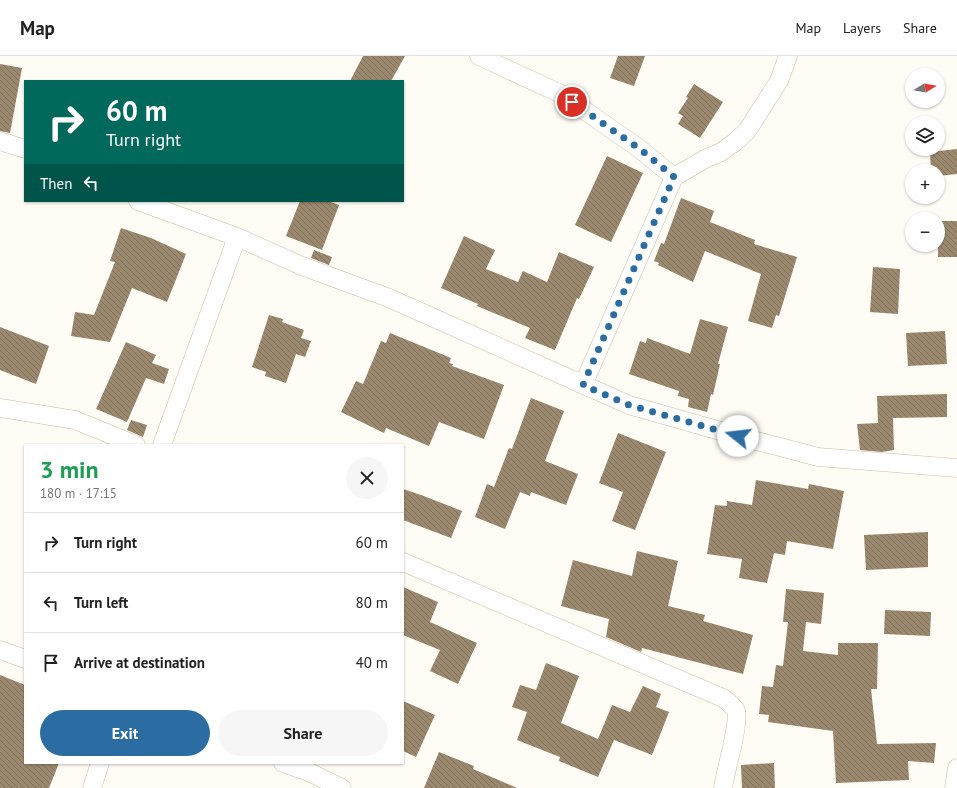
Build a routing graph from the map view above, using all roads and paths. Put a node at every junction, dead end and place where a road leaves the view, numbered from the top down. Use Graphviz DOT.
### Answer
graph roads {
  1 [pos="479,56"];
  2 [pos="788,56"];
  3 [pos="0,141"];
  4 [pos="24,149"];
  5 [pos="674,177"];
  6 [pos="141,202"];
  7 [pos="237,237"];
  8 [pos="583,385"];
  9 [pos="0,408"];
  10 [pos="134,444"];
  11 [pos="162,444"];
  12 [pos="957,468"];
  13 [pos="404,562"];
  14 [pos="0,650"];
  15 [pos="24,659"];
  16 [pos="100,764"];
  17 [pos="290,764"];
  18 [pos="311,767"];
  19 [pos="957,768"];
  20 [pos="92,788"];
  21 [pos="342,788"];
  22 [pos="723,788"];
  23 [pos="954,788"];
  1 -- 5 [label="street"];
  2 -- 5 [label="street"];
  3 -- 4 [label="street"];
  5 -- 8 [label="street"];
  6 -- 7 [label="street"];
  7 -- 8 [label="street"];
  7 -- 11 [label="street"];
  8 -- 12 [label="street"];
  9 -- 10 [label="street"];
  13 -- 22 [label="street"];
  14 -- 15 [label="street"];
  16 -- 20 [label="street"];
  17 -- 18 [label="street"];
  18 -- 21 [label="street"];
  19 -- 23 [label="street"];
}
